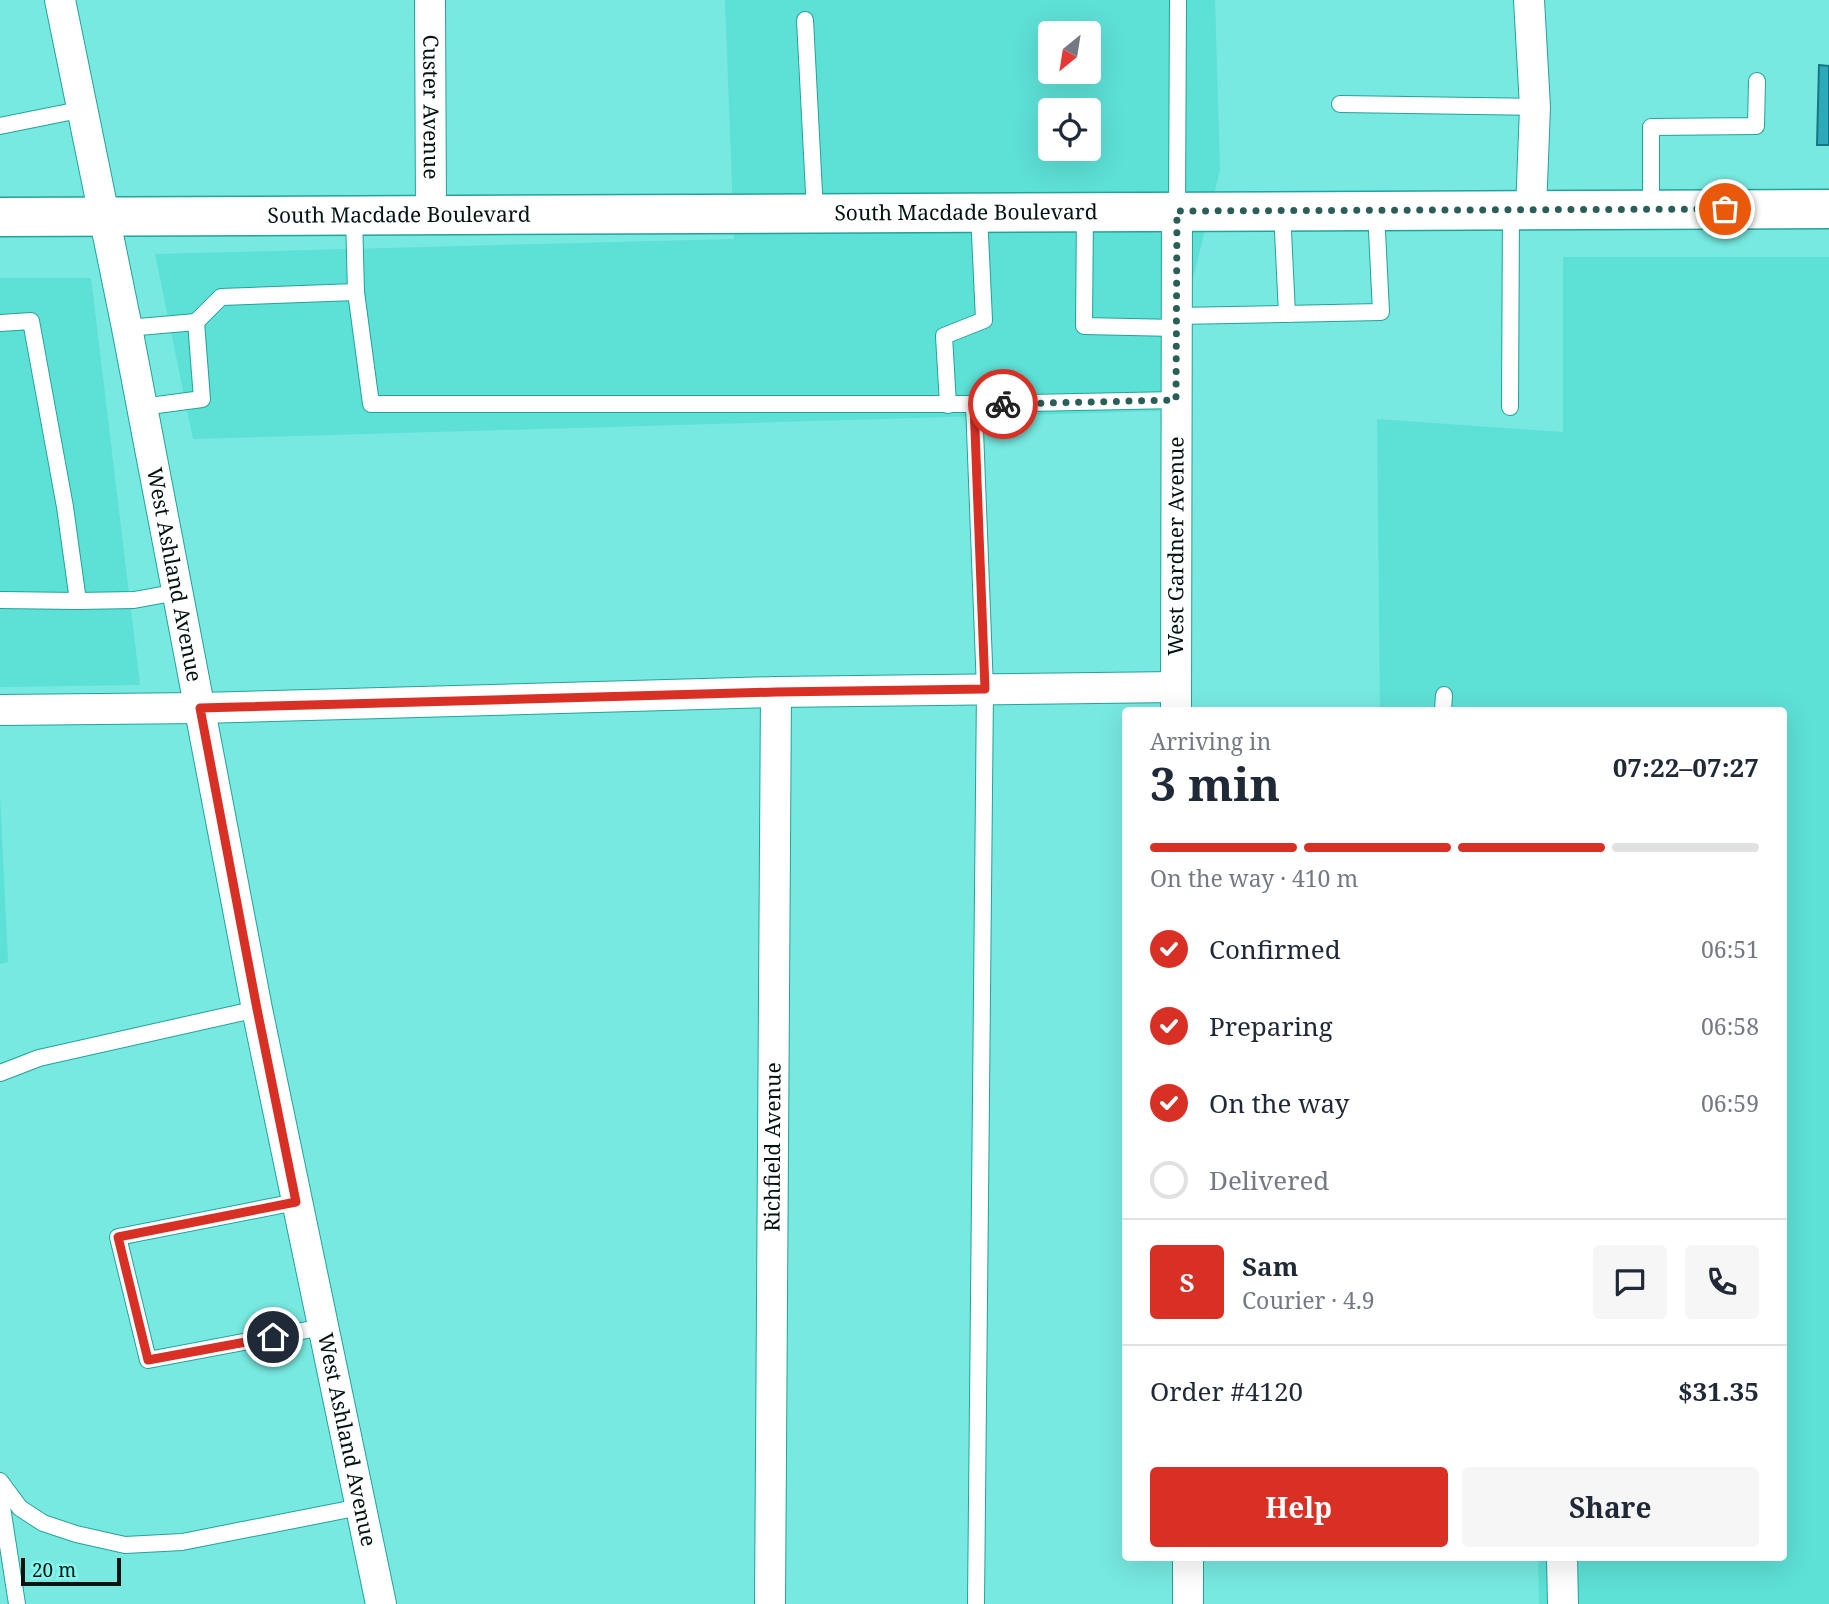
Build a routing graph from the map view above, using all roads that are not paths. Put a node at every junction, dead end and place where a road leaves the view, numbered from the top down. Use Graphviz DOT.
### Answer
graph roads {
  1 [pos="60,0"];
  2 [pos="430,0"];
  3 [pos="1178,0"];
  4 [pos="1530,0"];
  5 [pos="805,20"];
  6 [pos="1757,81"];
  7 [pos="1340,104"];
  8 [pos="1535,107"];
  9 [pos="83,109"];
  10 [pos="0,126"];
  11 [pos="1651,209"];
  12 [pos="1829,209"];
  13 [pos="1376,210"];
  14 [pos="1521,210"];
  15 [pos="1086,211"];
  16 [pos="1177,211"];
  17 [pos="1282,211"];
  18 [pos="815,212"];
  19 [pos="978,212"];
  20 [pos="354,214"];
  21 [pos="431,214"];
  22 [pos="103,216"];
  23 [pos="0,217"];
  24 [pos="356,292"];
  25 [pos="1287,314"];
  26 [pos="196,322"];
  27 [pos="1176,322"];
  28 [pos="0,323"];
  29 [pos="127,328"];
  30 [pos="1176,400"];
  31 [pos="974,404"];
  32 [pos="948,405"];
  33 [pos="142,407"];
  34 [pos="1510,407"];
  35 [pos="178,592"];
  36 [pos="0,600"];
  37 [pos="78,601"];
  38 [pos="985,689"];
  39 [pos="776,692"];
  40 [pos="1176,699"];
  41 [pos="200,708"];
  42 [pos="0,710"];
  43 [pos="257,1009"];
  44 [pos="0,1073"];
  45 [pos="296,1202"];
  46 [pos="323,1327"];
  47 [pos="0,1481"];
  48 [pos="0,1494"];
  49 [pos="360,1507"];
  50 [pos="1188,1561"];
  51 [pos="1562,1561"];
  52 [pos="17,1604"];
  53 [pos="381,1604"];
  54 [pos="770,1604"];
  55 [pos="976,1604"];
  56 [pos="1188,1604"];
  57 [pos="1563,1604"];
  1 -- 9 [label="street, West Ashland Avenue"];
  2 -- 21 [label="street, Custer Avenue"];
  3 -- 16 [label="lane"];
  4 -- 8 [label="street"];
  5 -- 18 [label="lane"];
  6 -- 11 [label="lane"];
  7 -- 8 [label="lane"];
  8 -- 14 [label="street"];
  9 -- 10 [label="lane"];
  9 -- 22 [label="street, West Ashland Avenue"];
  11 -- 12 [label="main road, South Macdade Boulevard"];
  11 -- 14 [label="main road, South Macdade Boulevard"];
  13 -- 14 [label="main road, South Macdade Boulevard"];
  13 -- 17 [label="main road, South Macdade Boulevard"];
  13 -- 25 [label="lane"];
  14 -- 34 [label="lane"];
  15 -- 16 [label="main road, South Macdade Boulevard"];
  15 -- 19 [label="main road, South Macdade Boulevard"];
  15 -- 27 [label="lane"];
  16 -- 17 [label="main road, South Macdade Boulevard"];
  16 -- 27 [label="street, West Gardner Avenue"];
  17 -- 25 [label="lane"];
  18 -- 19 [label="main road, South Macdade Boulevard"];
  18 -- 21 [label="main road, South Macdade Boulevard"];
  19 -- 32 [label="lane"];
  20 -- 21 [label="main road, South Macdade Boulevard"];
  20 -- 22 [label="main road, South Macdade Boulevard"];
  20 -- 24 [label="lane"];
  22 -- 23 [label="main road, South Macdade Boulevard"];
  22 -- 29 [label="street, West Ashland Avenue"];
  24 -- 26 [label="lane"];
  24 -- 32 [label="lane"];
  25 -- 27 [label="lane"];
  26 -- 29 [label="lane"];
  26 -- 33 [label="lane"];
  27 -- 30 [label="street, West Gardner Avenue"];
  28 -- 37 [label="lane"];
  29 -- 33 [label="street, West Ashland Avenue"];
  30 -- 31 [label="lane"];
  30 -- 40 [label="street, West Gardner Avenue"];
  31 -- 32 [label="lane"];
  31 -- 38 [label="lane"];
  33 -- 35 [label="street, West Ashland Avenue"];
  35 -- 37 [label="lane"];
  35 -- 41 [label="street, West Ashland Avenue"];
  36 -- 37 [label="lane"];
  38 -- 39 [label="street"];
  38 -- 40 [label="street"];
  38 -- 55 [label="lane"];
  39 -- 41 [label="street"];
  39 -- 54 [label="street, Richfield Avenue"];
  41 -- 42 [label="street"];
  41 -- 43 [label="street, West Ashland Avenue"];
  43 -- 44 [label="lane"];
  43 -- 45 [label="street, West Ashland Avenue"];
  45 -- 46 [label="street, West Ashland Avenue"];
  45 -- 46 [label="lane"];
  46 -- 49 [label="street, West Ashland Avenue"];
  47 -- 49 [label="lane"];
  48 -- 52 [label="lane"];
  49 -- 53 [label="street, West Ashland Avenue"];
  50 -- 56 [label="street"];
  51 -- 57 [label="street"];
}
